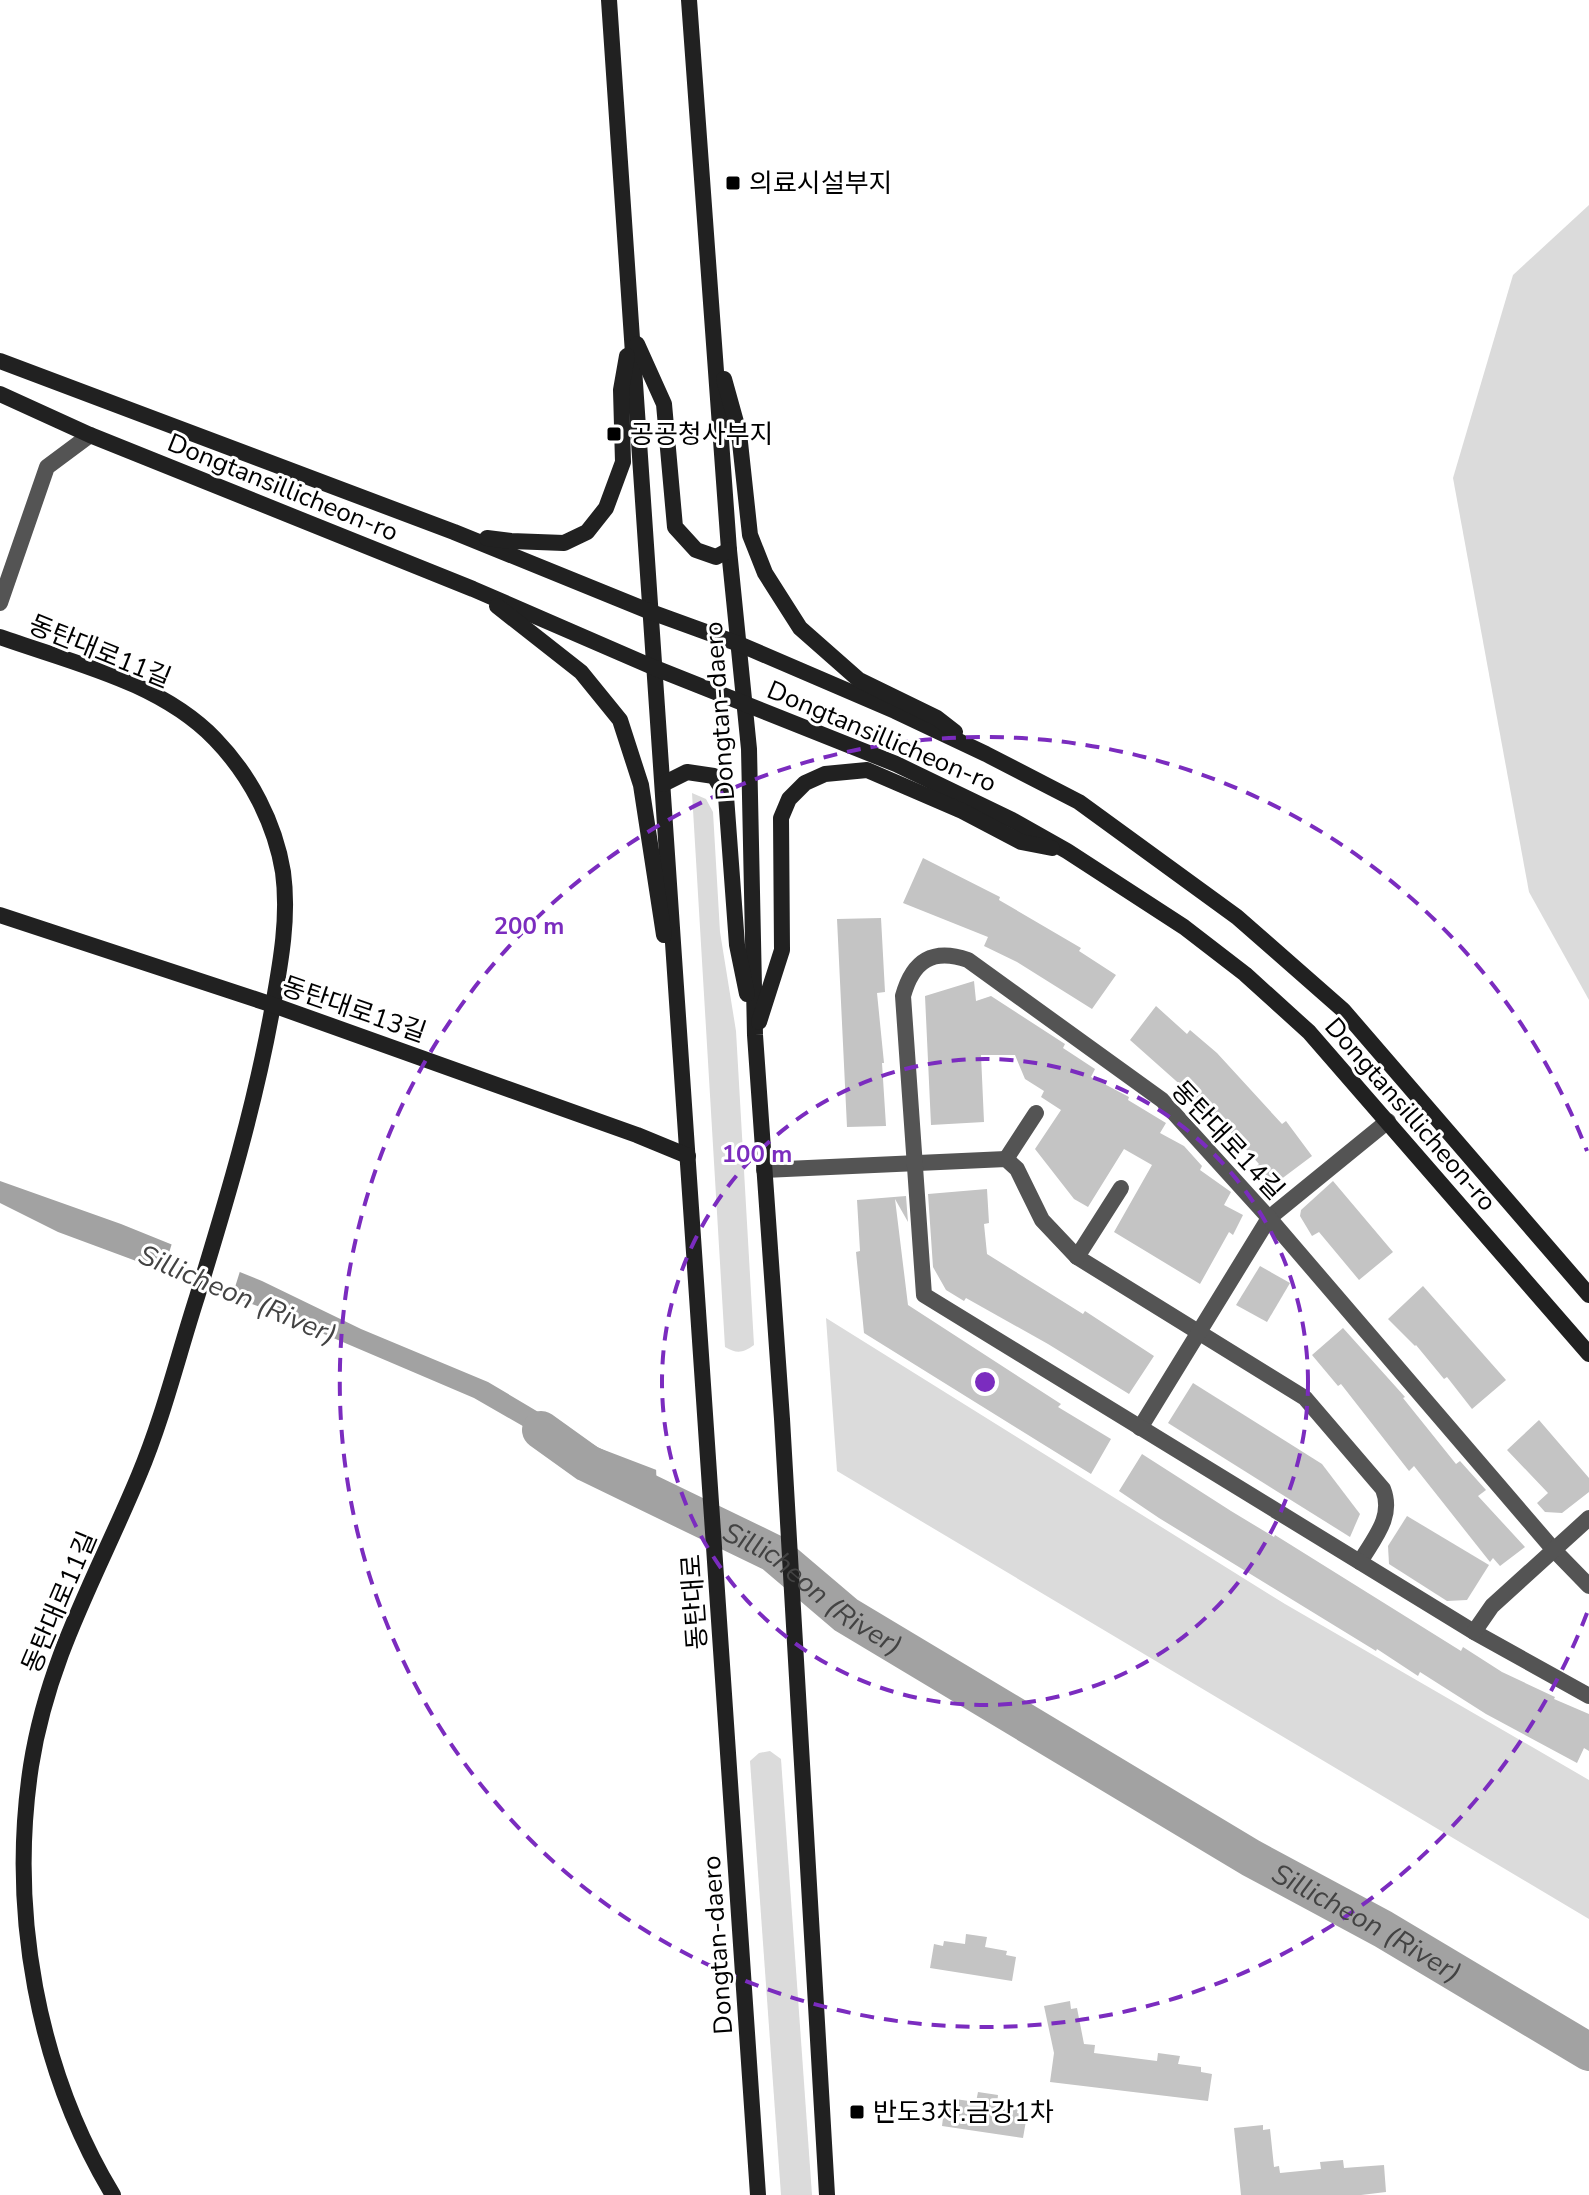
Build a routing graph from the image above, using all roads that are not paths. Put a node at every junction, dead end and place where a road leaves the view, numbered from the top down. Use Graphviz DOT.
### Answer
graph roads {
  1 [pos="609,0"];
  2 [pos="689,0"];
  3 [pos="632,331"];
  4 [pos="714,345"];
  5 [pos="0,361"];
  6 [pos="0,394"];
  7 [pos="90,435"];
  8 [pos="454,532"];
  9 [pos="729,550"];
  10 [pos="473,589"];
  11 [pos="0,603"];
  12 [pos="651,612"];
  13 [pos="0,637"];
  14 [pos="739,644"];
  15 [pos="655,668"];
  16 [pos="746,704"];
  17 [pos="986,754"];
  18 [pos="663,784"];
  19 [pos="1067,851"];
  20 [pos="0,915"];
  21 [pos="273,1005"];
  22 [pos="679,1021"];
  23 [pos="755,1035"];
  24 [pos="1036,1113"];
  25 [pos="1388,1121"];
  26 [pos="688,1156"];
  27 [pos="1006,1159"];
  28 [pos="915,1164"];
  29 [pos="764,1170"];
  30 [pos="1121,1188"];
  31 [pos="1269,1218"];
  32 [pos="1077,1257"];
  33 [pos="1589,1295"];
  34 [pos="1198,1333"];
  35 [pos="1589,1354"];
  36 [pos="1140,1428"];
  37 [pos="1589,1518"];
  38 [pos="1553,1549"];
  39 [pos="1360,1562"];
  40 [pos="1589,1586"];
  41 [pos="1474,1632"];
  42 [pos="724,1692"];
  43 [pos="1589,1696"];
  44 [pos="113,2195"];
  45 [pos="758,2195"];
  46 [pos="827,2195"];
  1 -- 3 [label="main road"];
  2 -- 4 [label="main road, Dongtan-daero"];
  3 -- 8 [label="main road"];
  3 -- 9 [label="main road"];
  3 -- 12 [label="main road"];
  4 -- 9 [label="main road, Dongtan-daero"];
  4 -- 17 [label="main road"];
  5 -- 8 [label="main road, Dongtansillicheon-ro"];
  6 -- 7 [label="main road, Dongtansillicheon-ro"];
  7 -- 10 [label="main road, Dongtansillicheon-ro"];
  7 -- 11 [label="street"];
  8 -- 12 [label="main road, Dongtansillicheon-ro"];
  9 -- 14 [label="main road, Dongtan-daero"];
  10 -- 15 [label="main road, Dongtansillicheon-ro"];
  10 -- 22 [label="main road"];
  12 -- 14 [label="main road, Dongtansillicheon-ro"];
  12 -- 15 [label="main road"];
  13 -- 21 [label="main road, 동탄대로11길"];
  14 -- 16 [label="main road, Dongtan-daero"];
  14 -- 17 [label="main road, Dongtansillicheon-ro"];
  15 -- 16 [label="main road, Dongtansillicheon-ro"];
  15 -- 18 [label="main road"];
  16 -- 19 [label="main road, Dongtansillicheon-ro"];
  16 -- 23 [label="main road, Dongtan-daero"];
  17 -- 33 [label="main road, Dongtansillicheon-ro"];
  18 -- 22 [label="main road"];
  18 -- 23 [label="main road"];
  19 -- 23 [label="main road"];
  19 -- 25 [label="main road, Dongtansillicheon-ro"];
  20 -- 21 [label="main road, 동탄대로13길"];
  21 -- 26 [label="main road, 동탄대로13길"];
  21 -- 44 [label="main road, 동탄대로11길"];
  22 -- 26 [label="main road"];
  23 -- 29 [label="main road, Dongtan-daero"];
  24 -- 27 [label="street"];
  25 -- 31 [label="street"];
  25 -- 35 [label="main road, Dongtansillicheon-ro"];
  26 -- 42 [label="main road, 동탄대로"];
  27 -- 28 [label="street"];
  27 -- 32 [label="street"];
  28 -- 29 [label="street"];
  28 -- 31 [label="street, 동탄대로14길"];
  28 -- 36 [label="street, 동탄대로14길"];
  29 -- 46 [label="main road, Dongtan-daero"];
  30 -- 32 [label="street"];
  31 -- 34 [label="street"];
  31 -- 38 [label="street, 동탄대로14길"];
  32 -- 34 [label="street"];
  34 -- 36 [label="street"];
  34 -- 39 [label="street"];
  36 -- 39 [label="street, 동탄대로14길"];
  37 -- 38 [label="street"];
  38 -- 40 [label="street, 동탄대로14길"];
  38 -- 41 [label="street"];
  39 -- 41 [label="street, 동탄대로14길"];
  41 -- 43 [label="street, 동탄대로14길"];
  42 -- 45 [label="main road, Dongtan-daero"];
}
